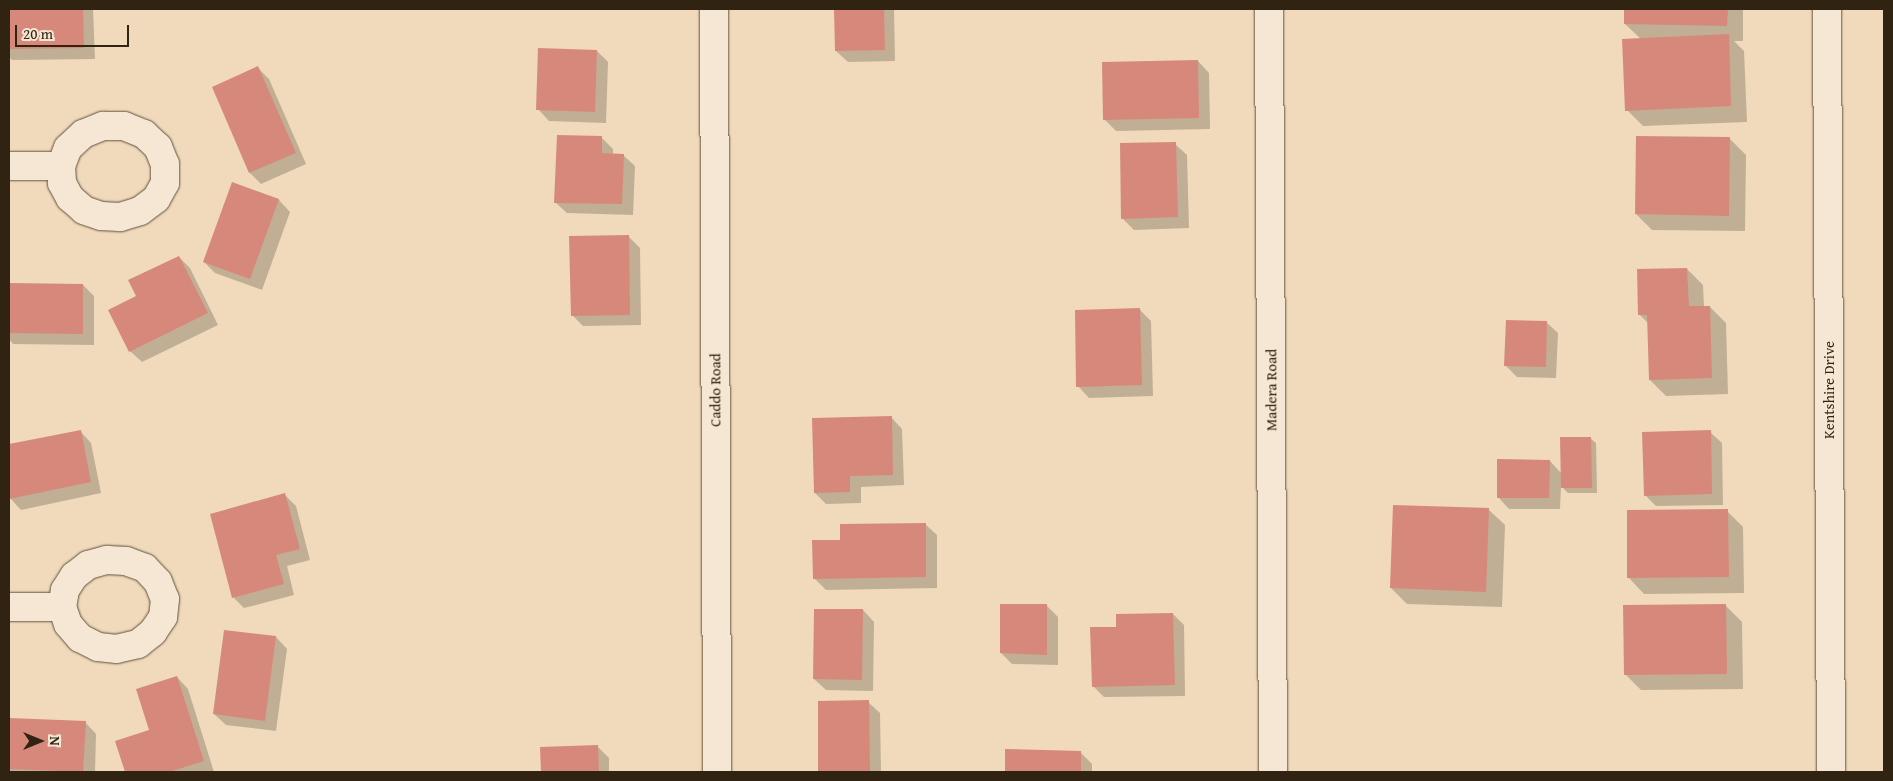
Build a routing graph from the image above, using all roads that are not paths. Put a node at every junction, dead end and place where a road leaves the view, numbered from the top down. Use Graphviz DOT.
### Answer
graph roads {
  1 [pos="714,9"];
  2 [pos="1269,9"];
  3 [pos="1826,9"];
  4 [pos="9,166"];
  5 [pos="61,166"];
  6 [pos="9,607"];
  7 [pos="62,607"];
  8 [pos="717,772"];
  9 [pos="1273,772"];
  10 [pos="1831,772"];
  1 -- 8 [label="street, Caddo Road"];
  2 -- 9 [label="street, Madera Road"];
  3 -- 10 [label="street, Kentshire Drive"];
  4 -- 5 [label="street"];
  6 -- 7 [label="street"];
}
